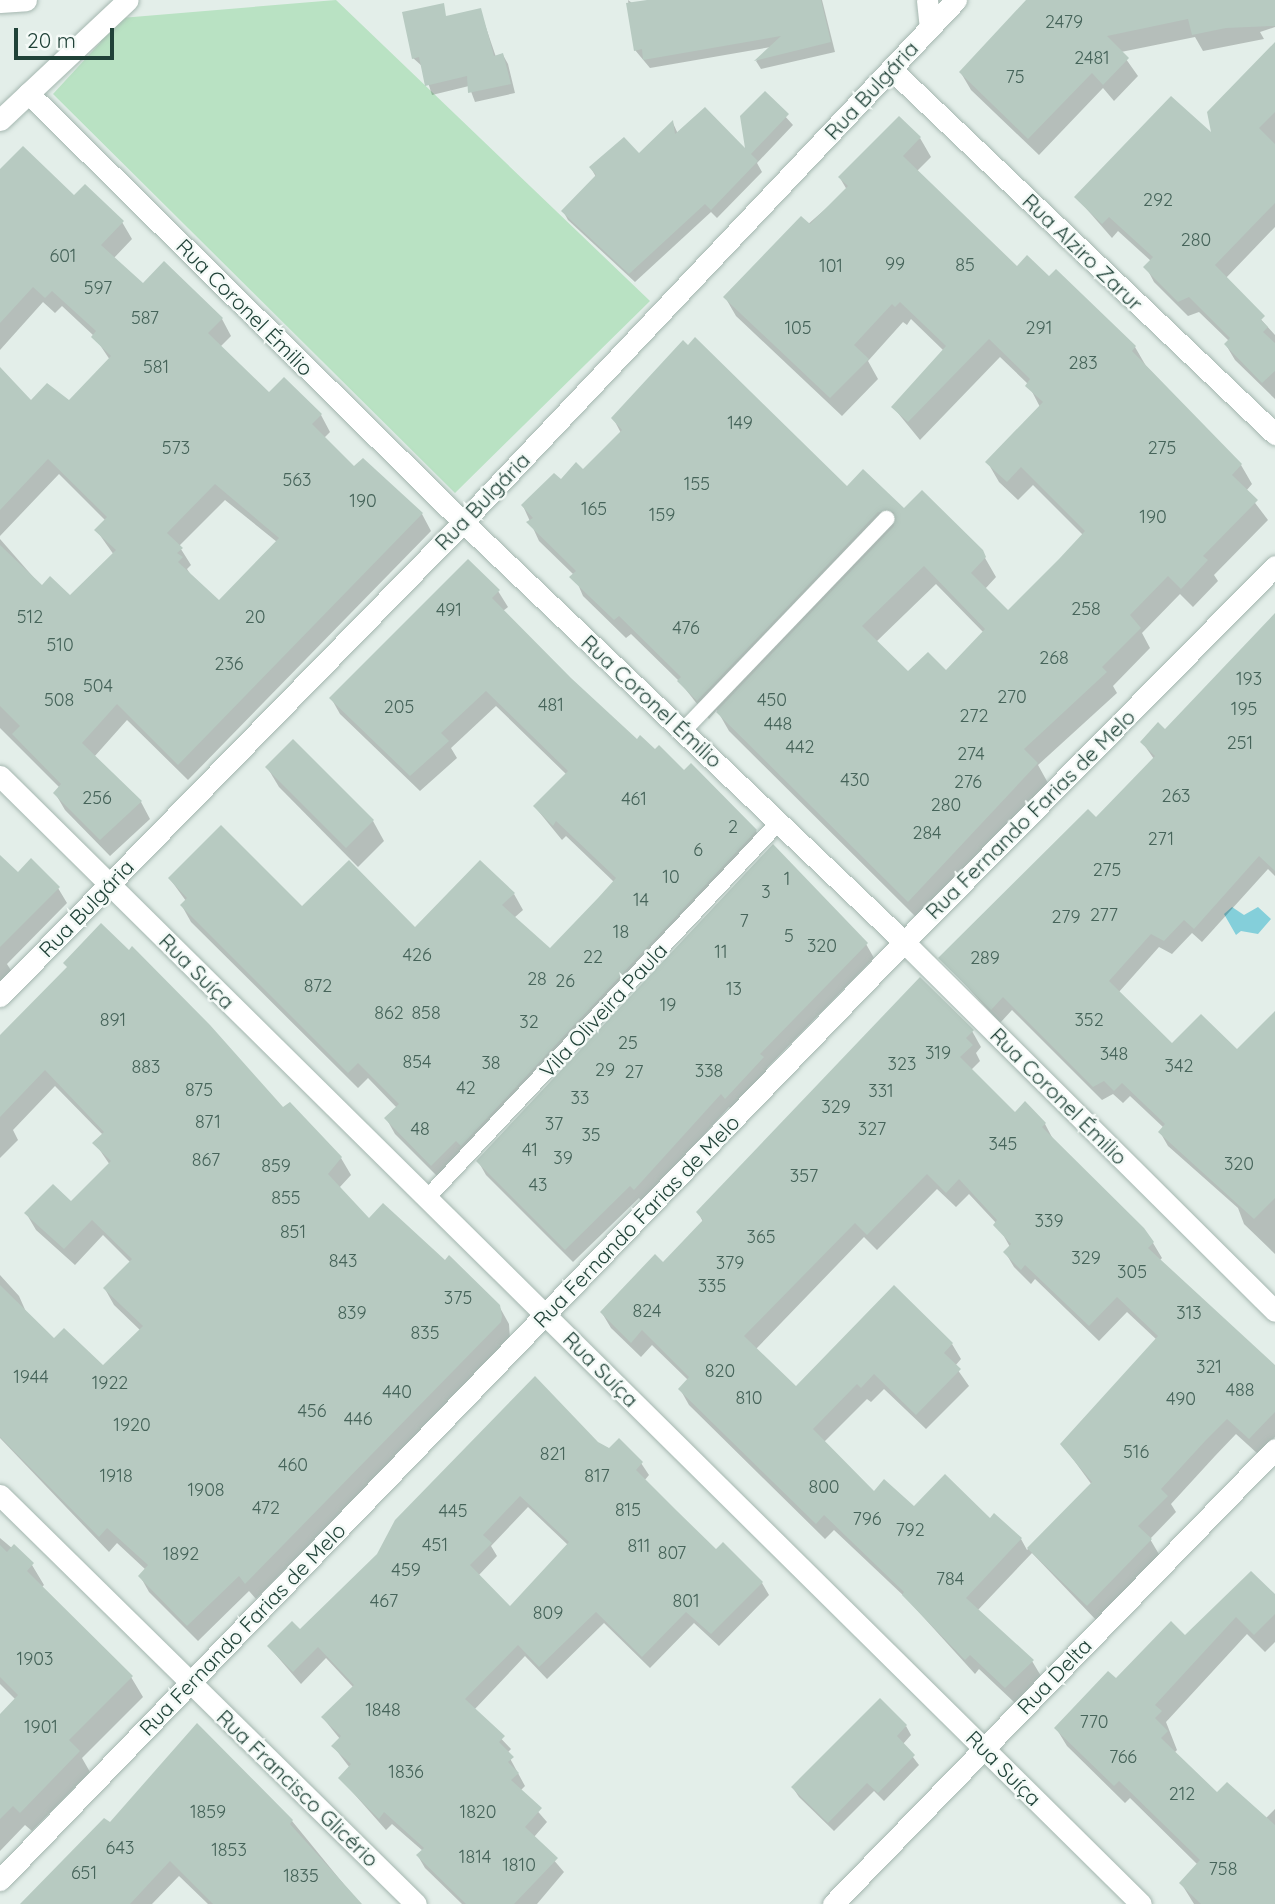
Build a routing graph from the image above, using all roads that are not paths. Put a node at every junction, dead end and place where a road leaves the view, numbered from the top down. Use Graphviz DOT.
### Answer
graph roads {
  1 [pos="26,0"];
  2 [pos="128,0"];
  3 [pos="927,0"];
  4 [pos="956,0"];
  5 [pos="0,2"];
  6 [pos="930,27"];
  7 [pos="891,69"];
  8 [pos="28,93"];
  9 [pos="0,120"];
  10 [pos="1275,434"];
  11 [pos="886,519"];
  12 [pos="463,522"];
  13 [pos="1275,566"];
  14 [pos="683,731"];
  15 [pos="0,776"];
  16 [pos="779,822"];
  17 [pos="109,884"];
  18 [pos="904,942"];
  19 [pos="0,996"];
  20 [pos="427,1198"];
  21 [pos="1275,1311"];
  22 [pos="545,1315"];
  23 [pos="1275,1449"];
  24 [pos="0,1495"];
  25 [pos="191,1682"];
  26 [pos="984,1748"];
  27 [pos="0,1880"];
  28 [pos="416,1904"];
  29 [pos="833,1904"];
  30 [pos="1141,1904"];
  1 -- 5 [label="street"];
  2 -- 8 [label="street"];
  3 -- 6 [label="street"];
  4 -- 6 [label="street, Rua Bulgária"];
  6 -- 7 [label="street, Rua Bulgária"];
  7 -- 10 [label="street, Rua Alziro Zarur"];
  7 -- 12 [label="street, Rua Bulgária"];
  8 -- 9 [label="street"];
  8 -- 12 [label="street, Rua Coronel Émilio"];
  11 -- 14 [label="lane"];
  12 -- 14 [label="street, Rua Coronel Émilio"];
  12 -- 17 [label="street, Rua Bulgária"];
  13 -- 18 [label="street, Rua Fernando Farias de Melo"];
  14 -- 16 [label="street, Rua Coronel Émilio"];
  15 -- 17 [label="street, Rua Suíça"];
  16 -- 18 [label="street, Rua Coronel Émilio"];
  16 -- 20 [label="lane, Vila Oliveira Paula"];
  17 -- 19 [label="street, Rua Bulgária"];
  17 -- 20 [label="street, Rua Suíça"];
  18 -- 21 [label="street, Rua Coronel Émilio"];
  18 -- 22 [label="street, Rua Fernando Farias de Melo"];
  20 -- 22 [label="street, Rua Suíça"];
  22 -- 25 [label="street, Rua Fernando Farias de Melo"];
  22 -- 26 [label="street, Rua Suíça"];
  23 -- 26 [label="street, Rua Delta"];
  24 -- 25 [label="street, Rua Francisco Glicério"];
  25 -- 27 [label="street, Rua Fernando Farias de Melo"];
  25 -- 28 [label="street, Rua Francisco Glicério"];
  26 -- 29 [label="street, Rua Delta"];
  26 -- 30 [label="street, Rua Suíça"];
}
